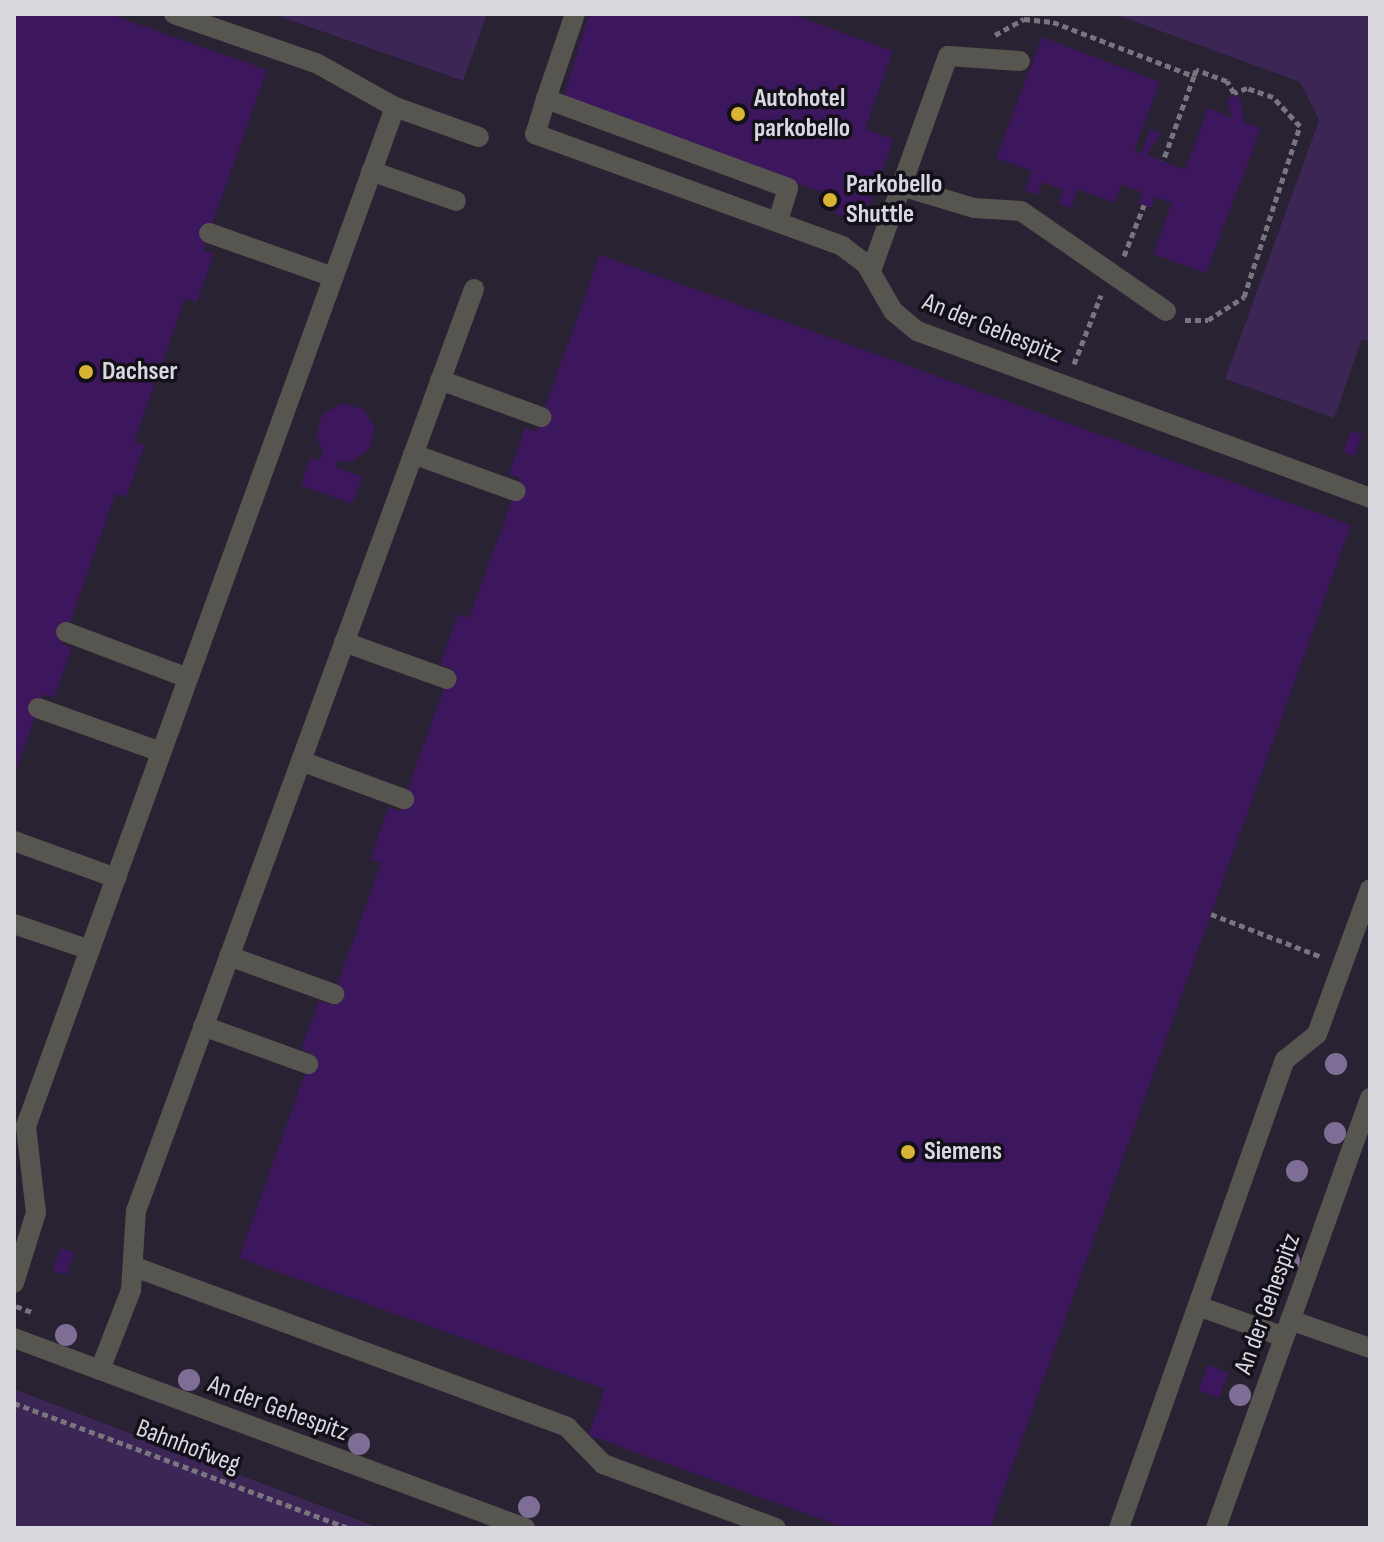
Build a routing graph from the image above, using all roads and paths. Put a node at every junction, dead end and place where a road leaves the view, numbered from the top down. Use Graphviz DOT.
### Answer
graph roads {
  1 [pos="174,14"];
  2 [pos="575,14"];
  3 [pos="979,54"];
  4 [pos="1020,61"];
  5 [pos="1194,76"];
  6 [pos="546,99"];
  7 [pos="395,107"];
  8 [pos="479,137"];
  9 [pos="1163,161"];
  10 [pos="371,171"];
  11 [pos="901,186"];
  12 [pos="456,201"];
  13 [pos="778,221"];
  14 [pos="209,233"];
  15 [pos="871,271"];
  16 [pos="333,277"];
  17 [pos="474,289"];
  18 [pos="1166,311"];
  19 [pos="440,380"];
  20 [pos="541,417"];
  21 [pos="413,454"];
  22 [pos="1368,490"];
  23 [pos="515,491"];
  24 [pos="66,632"];
  25 [pos="344,642"];
  26 [pos="188,678"];
  27 [pos="447,679"];
  28 [pos="38,708"];
  29 [pos="161,752"];
  30 [pos="301,761"];
  31 [pos="404,799"];
  32 [pos="14,841"];
  33 [pos="116,878"];
  34 [pos="1370,889"];
  35 [pos="1211,914"];
  36 [pos="14,924"];
  37 [pos="90,950"];
  38 [pos="229,956"];
  39 [pos="1342,964"];
  40 [pos="334,994"];
  41 [pos="203,1026"];
  42 [pos="308,1064"];
  43 [pos="1370,1098"];
  44 [pos="20,1127"];
  45 [pos="135,1267"];
  46 [pos="14,1283"];
  47 [pos="14,1305"];
  48 [pos="1198,1306"];
  49 [pos="34,1313"];
  50 [pos="1287,1328"];
  51 [pos="14,1338"];
  52 [pos="1370,1348"];
  53 [pos="100,1370"];
  54 [pos="14,1403"];
  55 [pos="348,1528"];
  56 [pos="525,1528"];
  57 [pos="776,1528"];
  58 [pos="1119,1528"];
  59 [pos="1216,1528"];
  1 -- 7 [label="street"];
  2 -- 6 [label="street"];
  3 -- 4 [label="street"];
  3 -- 5 [label="path"];
  3 -- 11 [label="street"];
  5 -- 9 [label="path"];
  5 -- 18 [label="path"];
  6 -- 13 [label="street, An der Gehespitz"];
  6 -- 13 [label="street"];
  7 -- 8 [label="street"];
  7 -- 10 [label="street"];
  10 -- 12 [label="street"];
  10 -- 16 [label="street"];
  11 -- 15 [label="street"];
  11 -- 18 [label="street"];
  13 -- 15 [label="street, An der Gehespitz"];
  14 -- 16 [label="street"];
  15 -- 22 [label="street, An der Gehespitz"];
  16 -- 26 [label="street"];
  17 -- 19 [label="street"];
  19 -- 20 [label="street"];
  19 -- 21 [label="street"];
  21 -- 23 [label="street"];
  21 -- 25 [label="street"];
  24 -- 26 [label="street"];
  25 -- 27 [label="street"];
  25 -- 30 [label="street"];
  26 -- 29 [label="street"];
  28 -- 29 [label="street"];
  29 -- 33 [label="street"];
  30 -- 31 [label="street"];
  30 -- 38 [label="street"];
  32 -- 33 [label="street"];
  33 -- 37 [label="street"];
  34 -- 39 [label="street"];
  35 -- 39 [label="path"];
  36 -- 37 [label="street"];
  37 -- 44 [label="street"];
  38 -- 40 [label="street"];
  38 -- 41 [label="street"];
  39 -- 48 [label="street"];
  41 -- 42 [label="street"];
  41 -- 45 [label="street"];
  43 -- 50 [label="street, An der Gehespitz"];
  44 -- 46 [label="street"];
  45 -- 53 [label="street"];
  45 -- 57 [label="street"];
  47 -- 49 [label="path"];
  48 -- 50 [label="street"];
  48 -- 58 [label="street"];
  50 -- 52 [label="street"];
  50 -- 59 [label="street, An der Gehespitz"];
  51 -- 53 [label="street, An der Gehespitz"];
  53 -- 56 [label="street, An der Gehespitz"];
  54 -- 55 [label="path, Bahnhofweg"];
}
